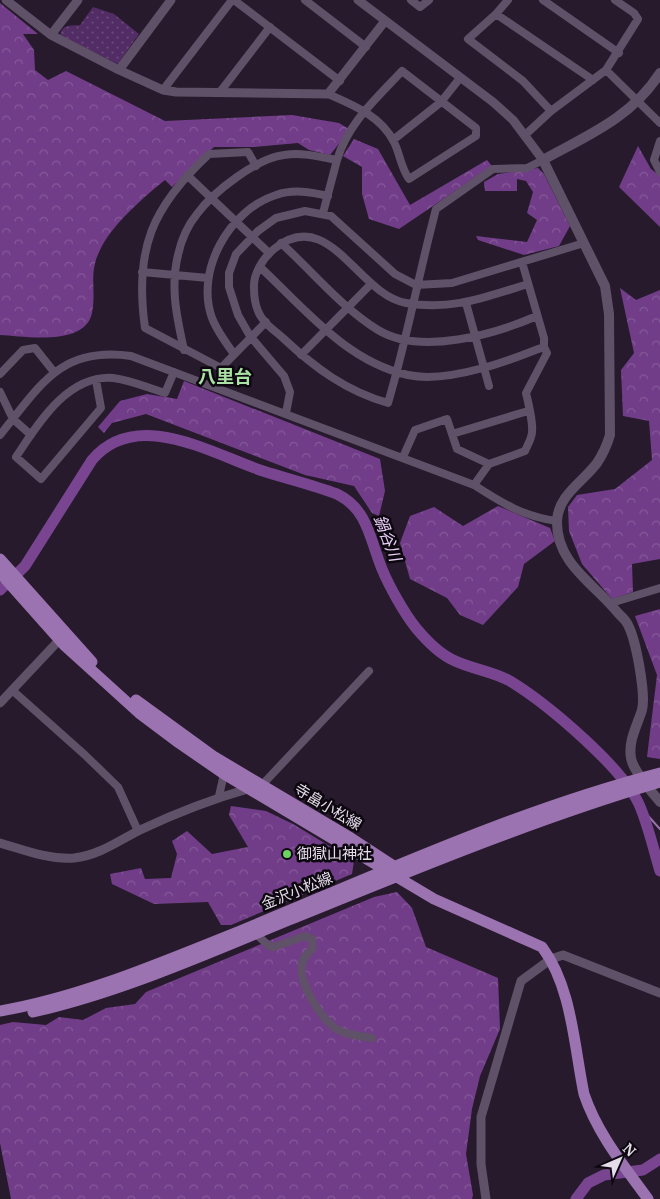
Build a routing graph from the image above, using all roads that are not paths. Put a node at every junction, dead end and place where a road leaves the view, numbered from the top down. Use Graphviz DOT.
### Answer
graph roads {
  1 [pos="6,0"];
  2 [pos="78,0"];
  3 [pos="172,0"];
  4 [pos="233,0"];
  5 [pos="305,0"];
  6 [pos="358,0"];
  7 [pos="411,0"];
  8 [pos="429,0"];
  9 [pos="508,0"];
  10 [pos="543,0"];
  11 [pos="615,0"];
  12 [pos="496,14"];
  13 [pos="385,21"];
  14 [pos="270,27"];
  15 [pos="50,34"];
  16 [pos="366,46"];
  17 [pos="619,53"];
  18 [pos="118,70"];
  19 [pos="606,70"];
  20 [pos="660,73"];
  21 [pos="460,78"];
  22 [pos="593,80"];
  23 [pos="340,81"];
  24 [pos="163,90"];
  25 [pos="220,92"];
  26 [pos="328,94"];
  27 [pos="637,101"];
  28 [pos="442,102"];
  29 [pos="366,111"];
  30 [pos="552,111"];
  31 [pos="660,124"];
  32 [pos="525,135"];
  33 [pos="393,140"];
  34 [pos="660,141"];
  35 [pos="337,160"];
  36 [pos="543,160"];
  37 [pos="256,166"];
  38 [pos="660,172"];
  39 [pos="187,174"];
  40 [pos="328,196"];
  41 [pos="211,198"];
  42 [pos="323,213"];
  43 [pos="235,221"];
  44 [pos="252,237"];
  45 [pos="282,243"];
  46 [pos="584,243"];
  47 [pos="269,253"];
  48 [pos="522,262"];
  49 [pos="260,267"];
  50 [pos="142,272"];
  51 [pos="175,276"];
  52 [pos="208,278"];
  53 [pos="371,284"];
  54 [pos="528,284"];
  55 [pos="416,285"];
  56 [pos="466,303"];
  57 [pos="413,304"];
  58 [pos="348,307"];
  59 [pos="537,316"];
  60 [pos="266,322"];
  61 [pos="326,329"];
  62 [pos="250,336"];
  63 [pos="476,336"];
  64 [pos="404,339"];
  65 [pos="544,347"];
  66 [pos="184,350"];
  67 [pos="234,354"];
  68 [pos="301,355"];
  69 [pos="485,368"];
  70 [pos="54,372"];
  71 [pos="174,372"];
  72 [pos="397,372"];
  73 [pos="0,374"];
  74 [pos="96,380"];
  75 [pos="488,386"];
  76 [pos="0,392"];
  77 [pos="528,410"];
  78 [pos="286,413"];
  79 [pos="13,420"];
  80 [pos="452,434"];
  81 [pos="0,435"];
  82 [pos="30,435"];
  83 [pos="403,457"];
  84 [pos="489,464"];
  85 [pos="474,485"];
  86 [pos="557,521"];
  87 [pos="0,558"];
  88 [pos="0,573"];
  89 [pos="660,588"];
  90 [pos="26,595"];
  91 [pos="611,604"];
  92 [pos="62,636"];
  93 [pos="369,671"];
  94 [pos="12,690"];
  95 [pos="0,703"];
  96 [pos="224,774"];
  97 [pos="659,776"];
  98 [pos="262,785"];
  99 [pos="249,788"];
  100 [pos="218,796"];
  101 [pos="660,802"];
  102 [pos="138,831"];
  103 [pos="0,843"];
  104 [pos="396,872"];
  105 [pos="256,934"];
  106 [pos="551,959"];
  107 [pos="660,992"];
  108 [pos="0,1011"];
  109 [pos="0,1019"];
  110 [pos="372,1038"];
  111 [pos="486,1199"];
  112 [pos="648,1199"];
  1 -- 15 [label="street"];
  2 -- 15 [label="street"];
  3 -- 18 [label="street"];
  4 -- 14 [label="street"];
  4 -- 24 [label="street"];
  5 -- 16 [label="street"];
  6 -- 13 [label="street"];
  7 -- 8 [label="street"];
  9 -- 12 [label="street"];
  10 -- 17 [label="street"];
  11 -- 17 [label="street"];
  12 -- 22 [label="street"];
  12 -- 30 [label="street"];
  13 -- 16 [label="street"];
  13 -- 21 [label="street"];
  14 -- 23 [label="street"];
  14 -- 25 [label="street"];
  15 -- 18 [label="street"];
  16 -- 23 [label="street"];
  17 -- 19 [label="street"];
  18 -- 24 [label="street"];
  19 -- 22 [label="street"];
  19 -- 27 [label="street"];
  20 -- 27 [label="main road"];
  21 -- 28 [label="street"];
  21 -- 32 [label="street"];
  22 -- 30 [label="street"];
  23 -- 26 [label="street"];
  24 -- 25 [label="street"];
  25 -- 26 [label="street"];
  26 -- 29 [label="street"];
  27 -- 31 [label="street"];
  27 -- 36 [label="main road"];
  28 -- 29 [label="street"];
  28 -- 33 [label="street"];
  28 -- 33 [label="street"];
  29 -- 33 [label="street"];
  29 -- 35 [label="street"];
  30 -- 32 [label="street"];
  32 -- 36 [label="street"];
  34 -- 38 [label="street"];
  35 -- 37 [label="street"];
  35 -- 40 [label="street"];
  36 -- 46 [label="main road"];
  36 -- 55 [label="street"];
  37 -- 39 [label="street"];
  37 -- 41 [label="street"];
  39 -- 41 [label="street"];
  39 -- 50 [label="street"];
  40 -- 42 [label="street"];
  40 -- 43 [label="street"];
  41 -- 43 [label="street"];
  41 -- 51 [label="street"];
  42 -- 44 [label="street"];
  42 -- 55 [label="street"];
  43 -- 44 [label="street"];
  43 -- 52 [label="street"];
  44 -- 47 [label="street"];
  44 -- 62 [label="street"];
  45 -- 47 [label="street"];
  45 -- 53 [label="street"];
  45 -- 58 [label="street"];
  46 -- 48 [label="street"];
  46 -- 86 [label="main road"];
  47 -- 49 [label="street"];
  48 -- 54 [label="street"];
  48 -- 55 [label="street"];
  49 -- 60 [label="street"];
  49 -- 61 [label="street"];
  50 -- 51 [label="street"];
  50 -- 66 [label="street"];
  51 -- 52 [label="street"];
  51 -- 66 [label="street"];
  52 -- 67 [label="street"];
  53 -- 57 [label="street"];
  53 -- 58 [label="street"];
  54 -- 56 [label="street"];
  54 -- 59 [label="street"];
  55 -- 57 [label="street"];
  56 -- 57 [label="street"];
  56 -- 63 [label="street"];
  57 -- 64 [label="street"];
  58 -- 61 [label="street"];
  58 -- 64 [label="street"];
  59 -- 63 [label="street"];
  59 -- 65 [label="street"];
  60 -- 62 [label="street"];
  60 -- 68 [label="street"];
  61 -- 68 [label="street"];
  61 -- 72 [label="street"];
  62 -- 67 [label="street"];
  62 -- 78 [label="street"];
  63 -- 64 [label="street"];
  63 -- 69 [label="street"];
  64 -- 72 [label="street"];
  65 -- 69 [label="street"];
  65 -- 77 [label="street"];
  66 -- 67 [label="street"];
  68 -- 72 [label="street"];
  69 -- 72 [label="street"];
  69 -- 75 [label="street"];
  70 -- 71 [label="street"];
  70 -- 73 [label="street"];
  70 -- 79 [label="street"];
  71 -- 74 [label="street"];
  71 -- 78 [label="street"];
  74 -- 82 [label="street"];
  74 -- 82 [label="street"];
  76 -- 79 [label="street"];
  77 -- 80 [label="street"];
  77 -- 84 [label="street"];
  78 -- 83 [label="street"];
  79 -- 81 [label="street"];
  79 -- 82 [label="street"];
  80 -- 83 [label="street"];
  80 -- 84 [label="street"];
  83 -- 85 [label="street"];
  84 -- 85 [label="street"];
  85 -- 86 [label="street"];
  86 -- 91 [label="main road"];
  87 -- 90 [label="main road, 寺畠小松線"];
  88 -- 90 [label="main road, 寺畠小松線"];
  89 -- 91 [label="street"];
  90 -- 92 [label="main road, 寺畠小松線"];
  91 -- 101 [label="main road"];
  92 -- 94 [label="street"];
  92 -- 96 [label="main road, 寺畠小松線"];
  92 -- 98 [label="main road, 寺畠小松線"];
  93 -- 98 [label="street"];
  94 -- 95 [label="street"];
  94 -- 102 [label="street"];
  96 -- 99 [label="main road, 寺畠小松線"];
  96 -- 100 [label="street"];
  97 -- 104 [label="main road, 金沢小松線"];
  98 -- 99 [label="street"];
  98 -- 104 [label="main road, 寺畠小松線"];
  99 -- 100 [label="street"];
  99 -- 104 [label="main road, 寺畠小松線"];
  100 -- 102 [label="street"];
  102 -- 103 [label="street"];
  104 -- 105 [label="main road, 金沢小松線"];
  104 -- 106 [label="main road, 寺畠小松線"];
  104 -- 108 [label="main road, 金沢小松線"];
  105 -- 109 [label="main road, 金沢小松線"];
  105 -- 110 [label="street"];
  106 -- 107 [label="street"];
  106 -- 111 [label="street"];
  106 -- 112 [label="main road, 寺畠小松線"];
}
